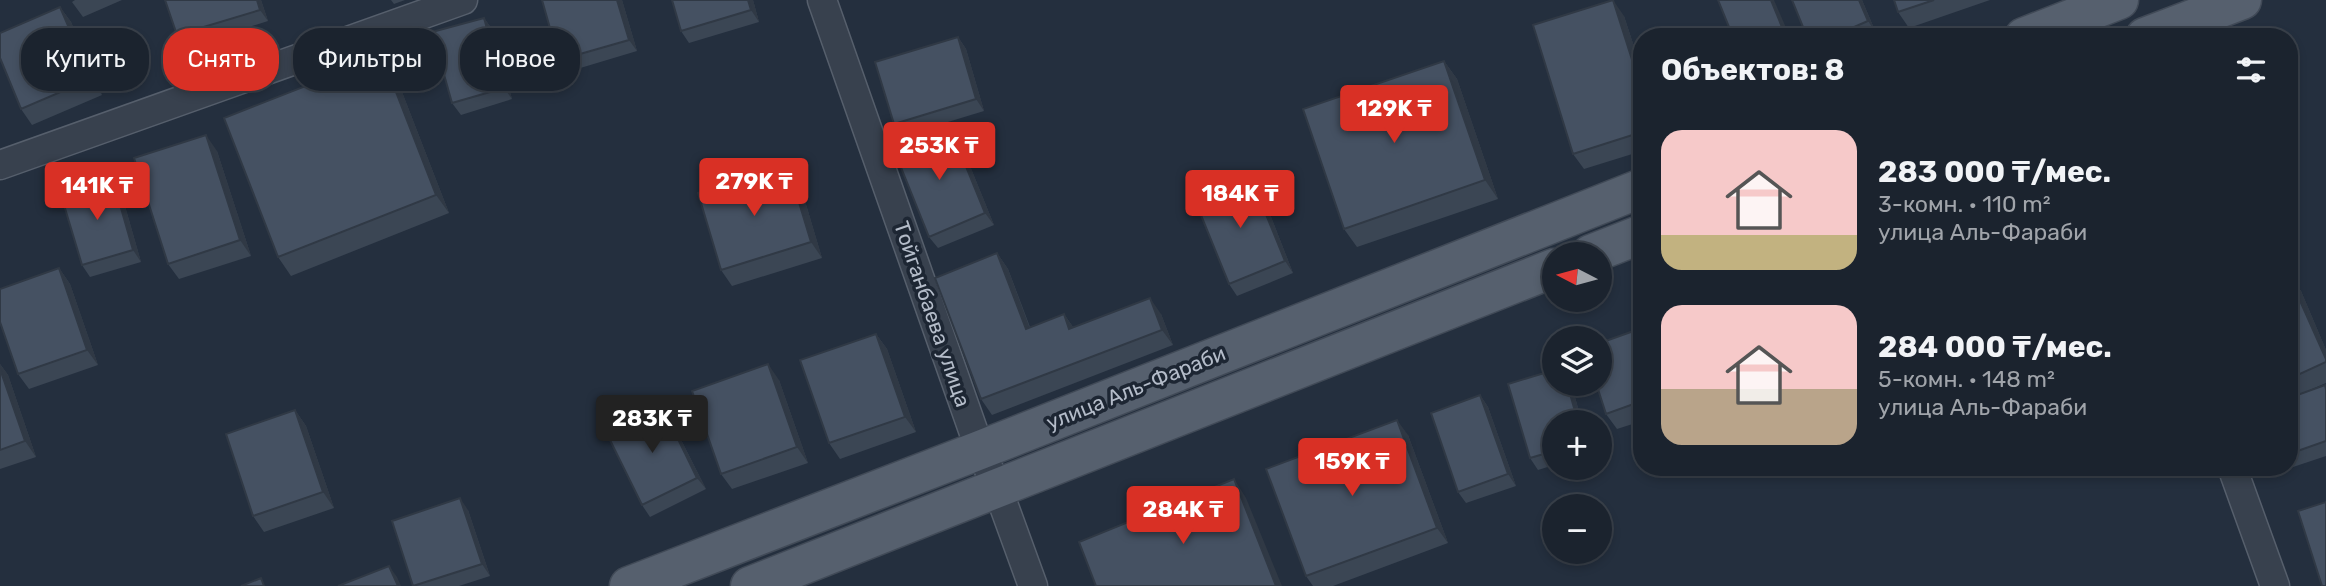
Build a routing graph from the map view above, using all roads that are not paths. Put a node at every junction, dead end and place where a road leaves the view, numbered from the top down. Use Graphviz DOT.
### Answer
graph roads {
  1 [pos="463,0"];
  2 [pos="822,0"];
  3 [pos="2119,0"];
  4 [pos="2242,0"];
  5 [pos="2063,19"];
  6 [pos="2044,28"];
  7 [pos="2169,28"];
  8 [pos="0,165"];
  9 [pos="1633,192"];
  10 [pos="1633,238"];
  11 [pos="1612,246"];
  12 [pos="1542,273"];
  13 [pos="980,450"];
  14 [pos="2235,476"];
  15 [pos="997,487"];
  16 [pos="629,586"];
  17 [pos="750,586"];
  18 [pos="1033,586"];
  19 [pos="2275,586"];
  1 -- 8 [label="street"];
  2 -- 13 [label="street, Тойганбаева улица"];
  3 -- 5 [label="main road"];
  4 -- 7 [label="main road"];
  5 -- 6 [label="main road"];
  9 -- 13 [label="main road, улица Аль-Фараби"];
  10 -- 11 [label="main road"];
  12 -- 15 [label="main road, улица Аль-Фараби"];
  13 -- 15 [label="street, Тойганбаева улица"];
  13 -- 16 [label="main road, улица Аль-Фараби"];
  14 -- 19 [label="street"];
  15 -- 17 [label="main road, улица Аль-Фараби"];
  15 -- 18 [label="street, Тойганбаева улица"];
}
